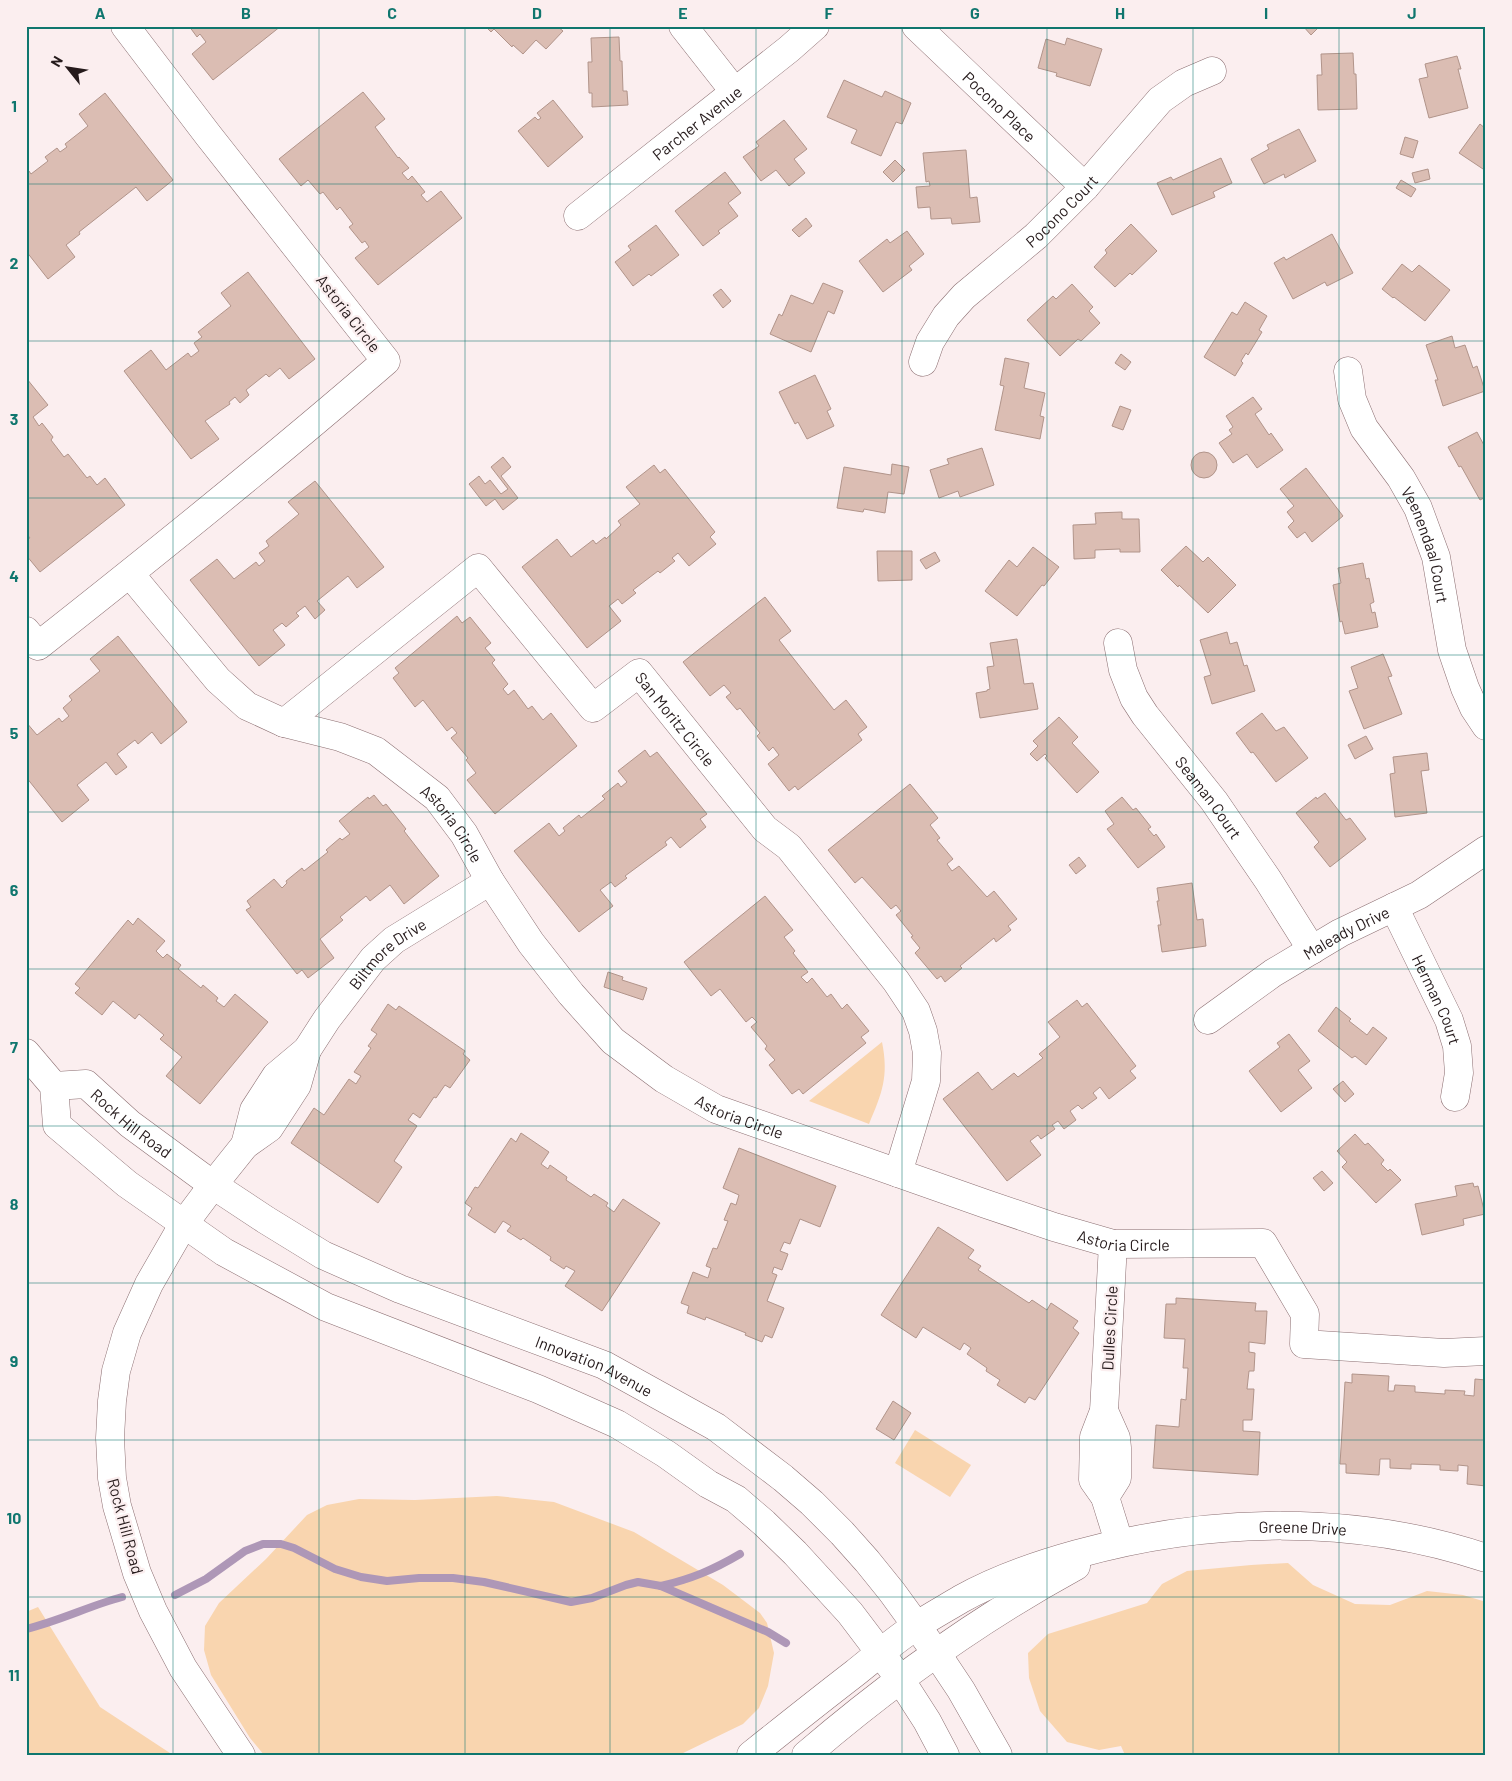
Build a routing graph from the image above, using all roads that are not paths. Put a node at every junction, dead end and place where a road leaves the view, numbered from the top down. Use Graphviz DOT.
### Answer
graph roads {
  1 [pos="125,26"];
  2 [pos="683,26"];
  3 [pos="815,26"];
  4 [pos="916,26"];
  5 [pos="1212,71"];
  6 [pos="734,91"];
  7 [pos="1085,187"];
  8 [pos="578,216"];
  9 [pos="922,362"];
  10 [pos="1348,371"];
  11 [pos="130,574"];
  12 [pos="26,631"];
  13 [pos="1118,643"];
  14 [pos="284,723"];
  15 [pos="1486,726"];
  16 [pos="1486,850"];
  17 [pos="490,881"];
  18 [pos="1394,907"];
  19 [pos="1312,950"];
  20 [pos="1208,1020"];
  21 [pos="26,1053"];
  22 [pos="54,1086"];
  23 [pos="1455,1097"];
  24 [pos="898,1173"];
  25 [pos="213,1185"];
  26 [pos="183,1225"];
  27 [pos="1113,1244"];
  28 [pos="1486,1351"];
  29 [pos="1119,1542"];
  30 [pos="1486,1558"];
  31 [pos="916,1626"];
  32 [pos="880,1653"];
  33 [pos="937,1654"];
  34 [pos="900,1679"];
  35 [pos="241,1755"];
  36 [pos="751,1755"];
  37 [pos="806,1755"];
  38 [pos="945,1755"];
  39 [pos="998,1755"];
  1 -- 11 [label="street, Astoria Circle"];
  2 -- 6 [label="street"];
  3 -- 6 [label="street, Parcher Avenue"];
  4 -- 7 [label="street, Pocono Place"];
  5 -- 7 [label="street, Pocono Court"];
  6 -- 8 [label="street, Parcher Avenue"];
  7 -- 9 [label="street, Pocono Court"];
  10 -- 15 [label="street, Veenendaal Court"];
  11 -- 12 [label="street, Astoria Circle"];
  11 -- 14 [label="street, Astoria Circle"];
  13 -- 19 [label="street, Seaman Court"];
  14 -- 17 [label="street, Astoria Circle"];
  14 -- 24 [label="street, San Moritz Circle"];
  16 -- 18 [label="street, Maleady Drive"];
  17 -- 24 [label="street, Astoria Circle"];
  17 -- 25 [label="street, Biltmore Drive"];
  18 -- 19 [label="street, Maleady Drive"];
  18 -- 23 [label="street, Herman Court"];
  19 -- 20 [label="street, Maleady Drive"];
  21 -- 22 [label="street"];
  22 -- 25 [label="street, Rock Hill Road"];
  22 -- 26 [label="street"];
  24 -- 27 [label="street, Astoria Circle"];
  25 -- 26 [label="street, Rock Hill Road"];
  25 -- 31 [label="street, Innovation Avenue"];
  26 -- 32 [label="street"];
  26 -- 35 [label="street, Rock Hill Road"];
  27 -- 28 [label="street, Astoria Circle"];
  27 -- 29 [label="street, Dulles Circle"];
  29 -- 30 [label="street, Greene Drive"];
  29 -- 31 [label="street, Greene Drive"];
  29 -- 33 [label="street, Greene Drive"];
  31 -- 32 [label="street"];
  31 -- 33 [label="street, Innovation Avenue"];
  32 -- 34 [label="street"];
  32 -- 36 [label="street"];
  33 -- 34 [label="street"];
  33 -- 39 [label="street, Innovation Avenue"];
  34 -- 37 [label="street"];
  34 -- 38 [label="street"];
}
